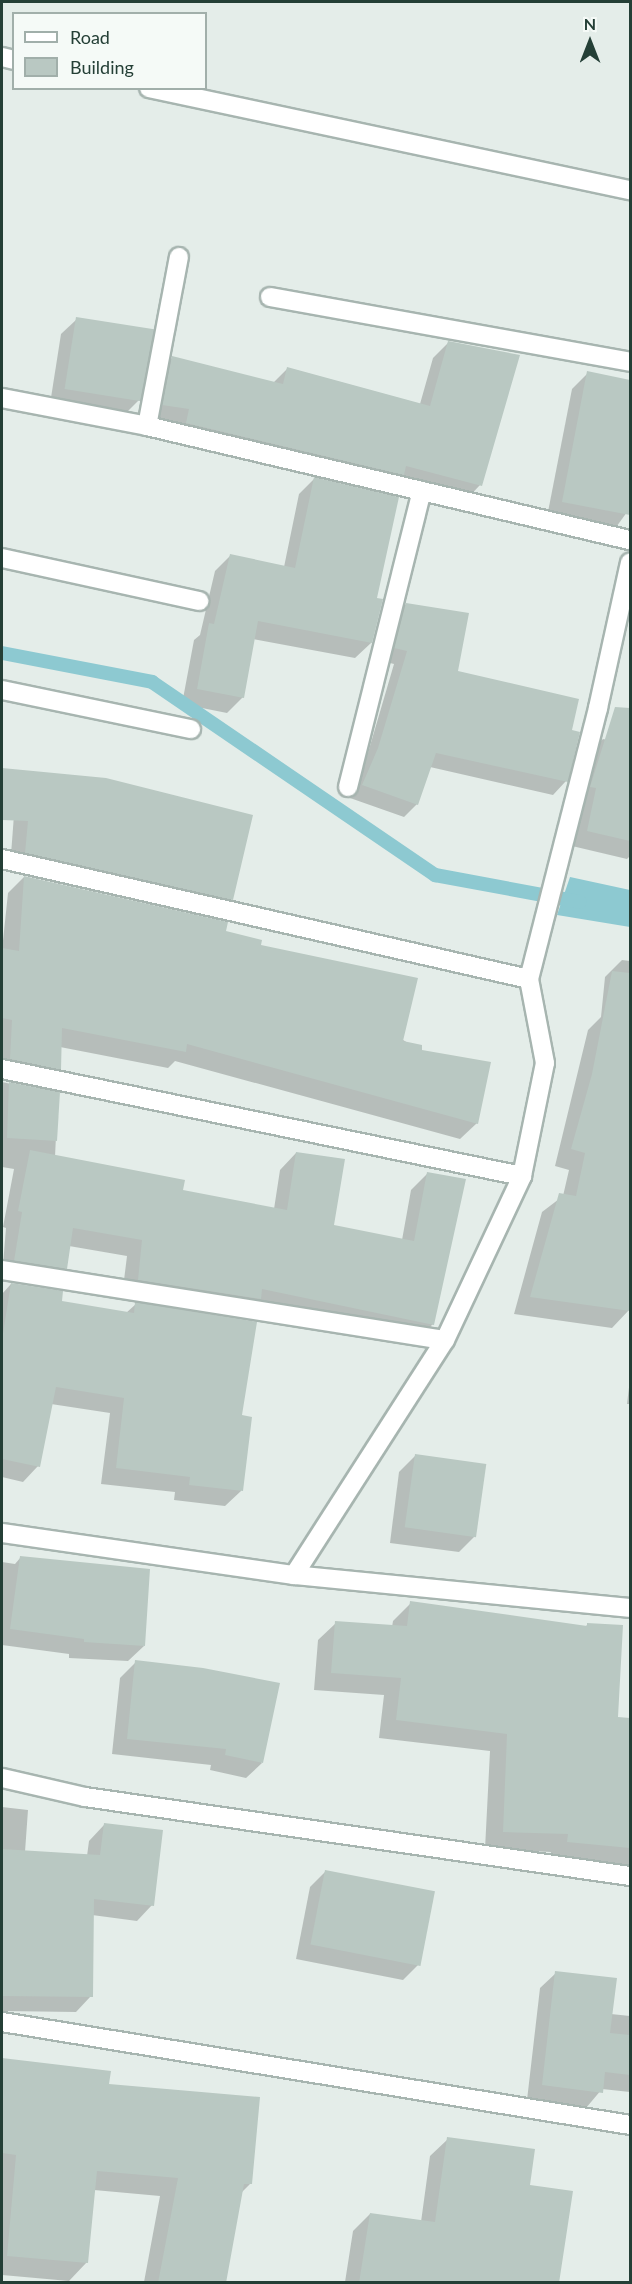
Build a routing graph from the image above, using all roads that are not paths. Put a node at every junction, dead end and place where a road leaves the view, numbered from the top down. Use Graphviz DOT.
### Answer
graph roads {
  1 [pos="158,90"];
  2 [pos="630,190"];
  3 [pos="179,257"];
  4 [pos="270,297"];
  5 [pos="630,362"];
  6 [pos="2,398"];
  7 [pos="147,426"];
  8 [pos="422,491"];
  9 [pos="630,540"];
  10 [pos="2,558"];
  11 [pos="630,562"];
  12 [pos="199,601"];
  13 [pos="2,690"];
  14 [pos="191,729"];
  15 [pos="348,787"];
  16 [pos="2,859"];
  17 [pos="529,979"];
  18 [pos="2,1069"];
  19 [pos="522,1176"];
  20 [pos="2,1270"];
  21 [pos="445,1340"];
  22 [pos="2,1533"];
  23 [pos="294,1575"];
  24 [pos="630,1608"];
  25 [pos="2,1778"];
  26 [pos="630,1876"];
  27 [pos="2,2022"];
  28 [pos="630,2125"];
  1 -- 2 [label="street"];
  3 -- 7 [label="street"];
  4 -- 5 [label="street"];
  6 -- 7 [label="street"];
  7 -- 8 [label="street"];
  8 -- 9 [label="street"];
  8 -- 15 [label="street"];
  10 -- 12 [label="street"];
  11 -- 17 [label="street"];
  13 -- 14 [label="street"];
  16 -- 17 [label="street"];
  17 -- 19 [label="street"];
  18 -- 19 [label="street"];
  19 -- 21 [label="street"];
  20 -- 21 [label="street"];
  21 -- 23 [label="street"];
  22 -- 23 [label="street"];
  23 -- 24 [label="street"];
  25 -- 26 [label="street"];
  27 -- 28 [label="street"];
}
